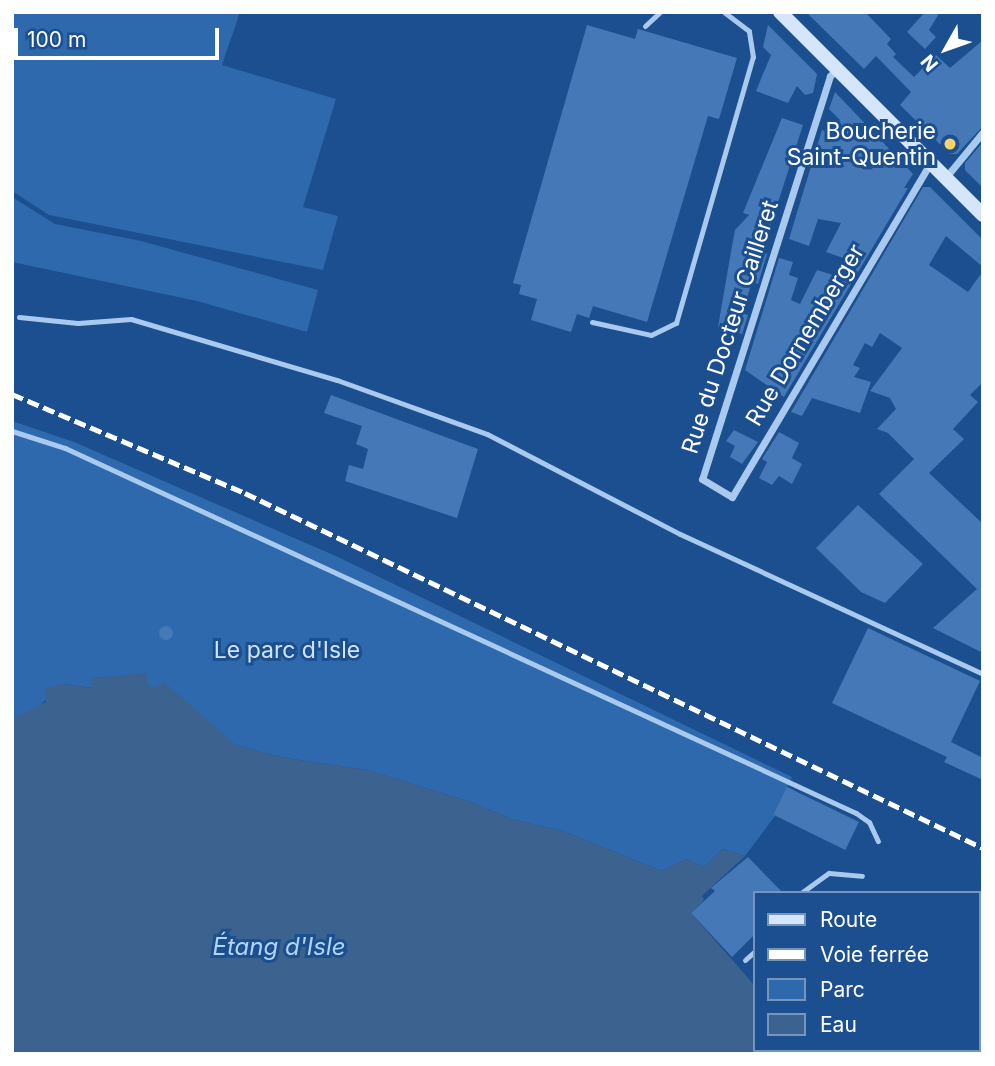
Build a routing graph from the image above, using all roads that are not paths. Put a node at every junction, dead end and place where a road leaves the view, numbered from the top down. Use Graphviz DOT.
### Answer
graph roads {
  1 [pos="660,12"];
  2 [pos="724,12"];
  3 [pos="780,12"];
  4 [pos="645,26"];
  5 [pos="836,69"];
  6 [pos="983,132"];
  7 [pos="930,163"];
  8 [pos="946,178"];
  9 [pos="983,215"];
  10 [pos="19,317"];
  11 [pos="592,322"];
  12 [pos="12,431"];
  13 [pos="702,479"];
  14 [pos="983,674"];
  15 [pos="878,841"];
  16 [pos="862,876"];
  17 [pos="804,891"];
  18 [pos="754,952"];
  19 [pos="746,960"];
  1 -- 4 [label="lane"];
  2 -- 11 [label="lane"];
  3 -- 5 [label="main road"];
  5 -- 7 [label="main road"];
  5 -- 13 [label="street, Rue du Docteur Cailleret"];
  6 -- 8 [label="street"];
  7 -- 8 [label="main road"];
  7 -- 13 [label="street, Rue Dornemberger"];
  8 -- 9 [label="main road"];
  10 -- 14 [label="lane"];
  12 -- 15 [label="lane"];
  16 -- 17 [label="lane"];
  18 -- 19 [label="lane"];
}
